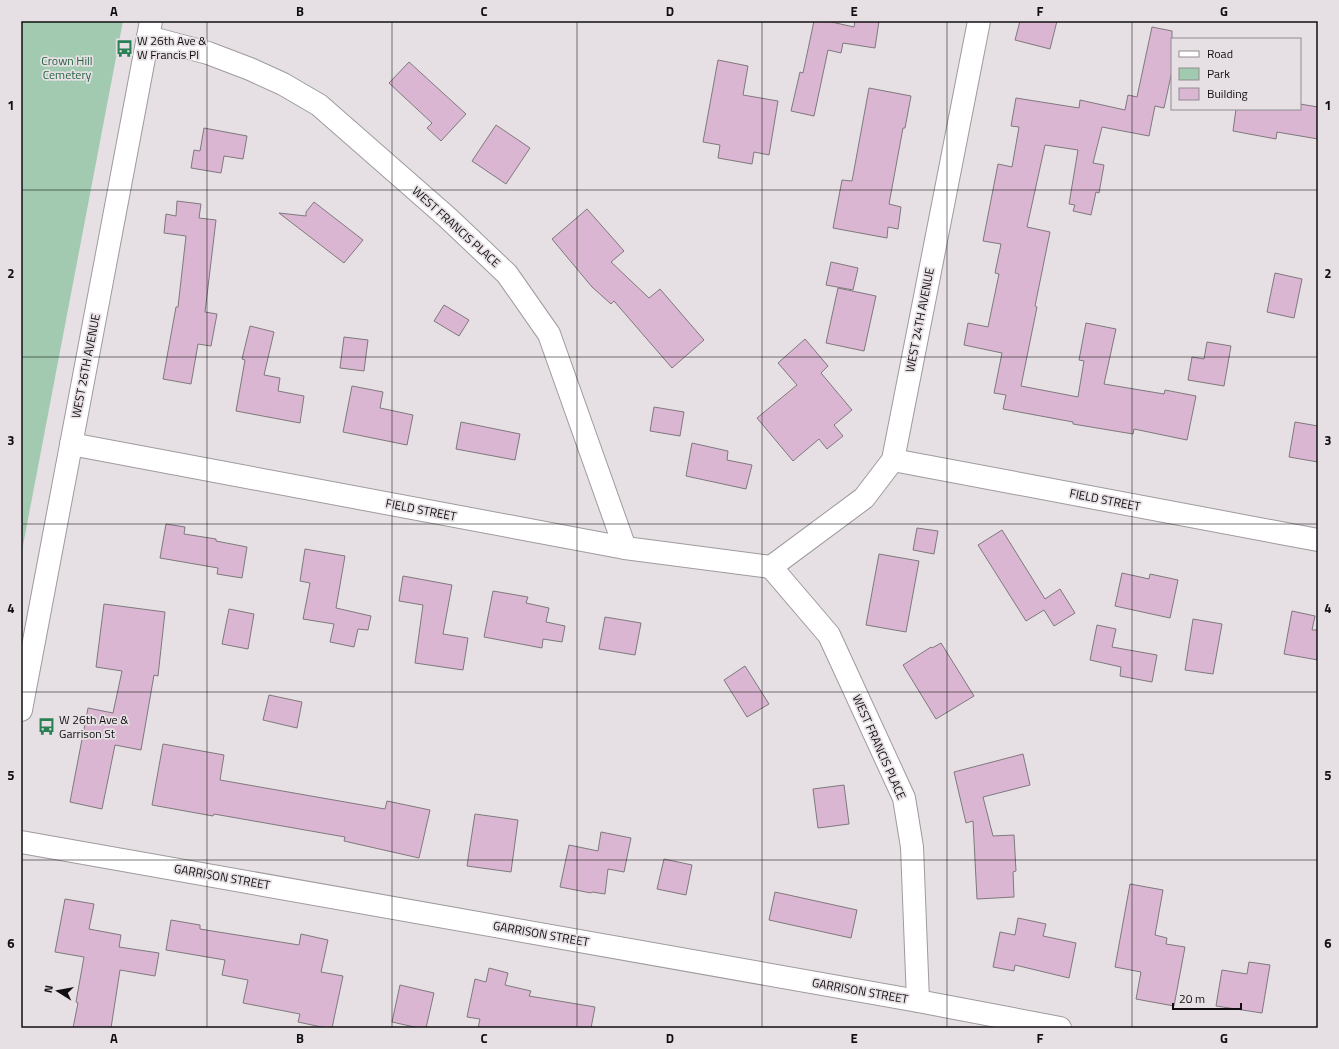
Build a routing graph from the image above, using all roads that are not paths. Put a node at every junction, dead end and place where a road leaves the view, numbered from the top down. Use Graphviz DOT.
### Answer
graph roads {
  1 [pos="979,21"];
  2 [pos="150,29"];
  3 [pos="71,444"];
  4 [pos="893,460"];
  5 [pos="1318,540"];
  6 [pos="625,548"];
  7 [pos="772,567"];
  8 [pos="21,710"];
  9 [pos="21,842"];
  10 [pos="918,1001"];
  11 [pos="1060,1028"];
  1 -- 4 [label="street, WEST 24TH AVENUE"];
  2 -- 3 [label="street, WEST 26TH AVENUE"];
  2 -- 6 [label="street, WEST FRANCIS PLACE"];
  3 -- 6 [label="street, FIELD STREET"];
  3 -- 8 [label="street, WEST 26TH AVENUE"];
  4 -- 5 [label="street, FIELD STREET"];
  4 -- 7 [label="street, WEST 24TH AVENUE"];
  6 -- 7 [label="street, FIELD STREET"];
  7 -- 10 [label="street, WEST FRANCIS PLACE"];
  9 -- 10 [label="street, GARRISON STREET"];
  10 -- 11 [label="street, GARRISON STREET"];
}
